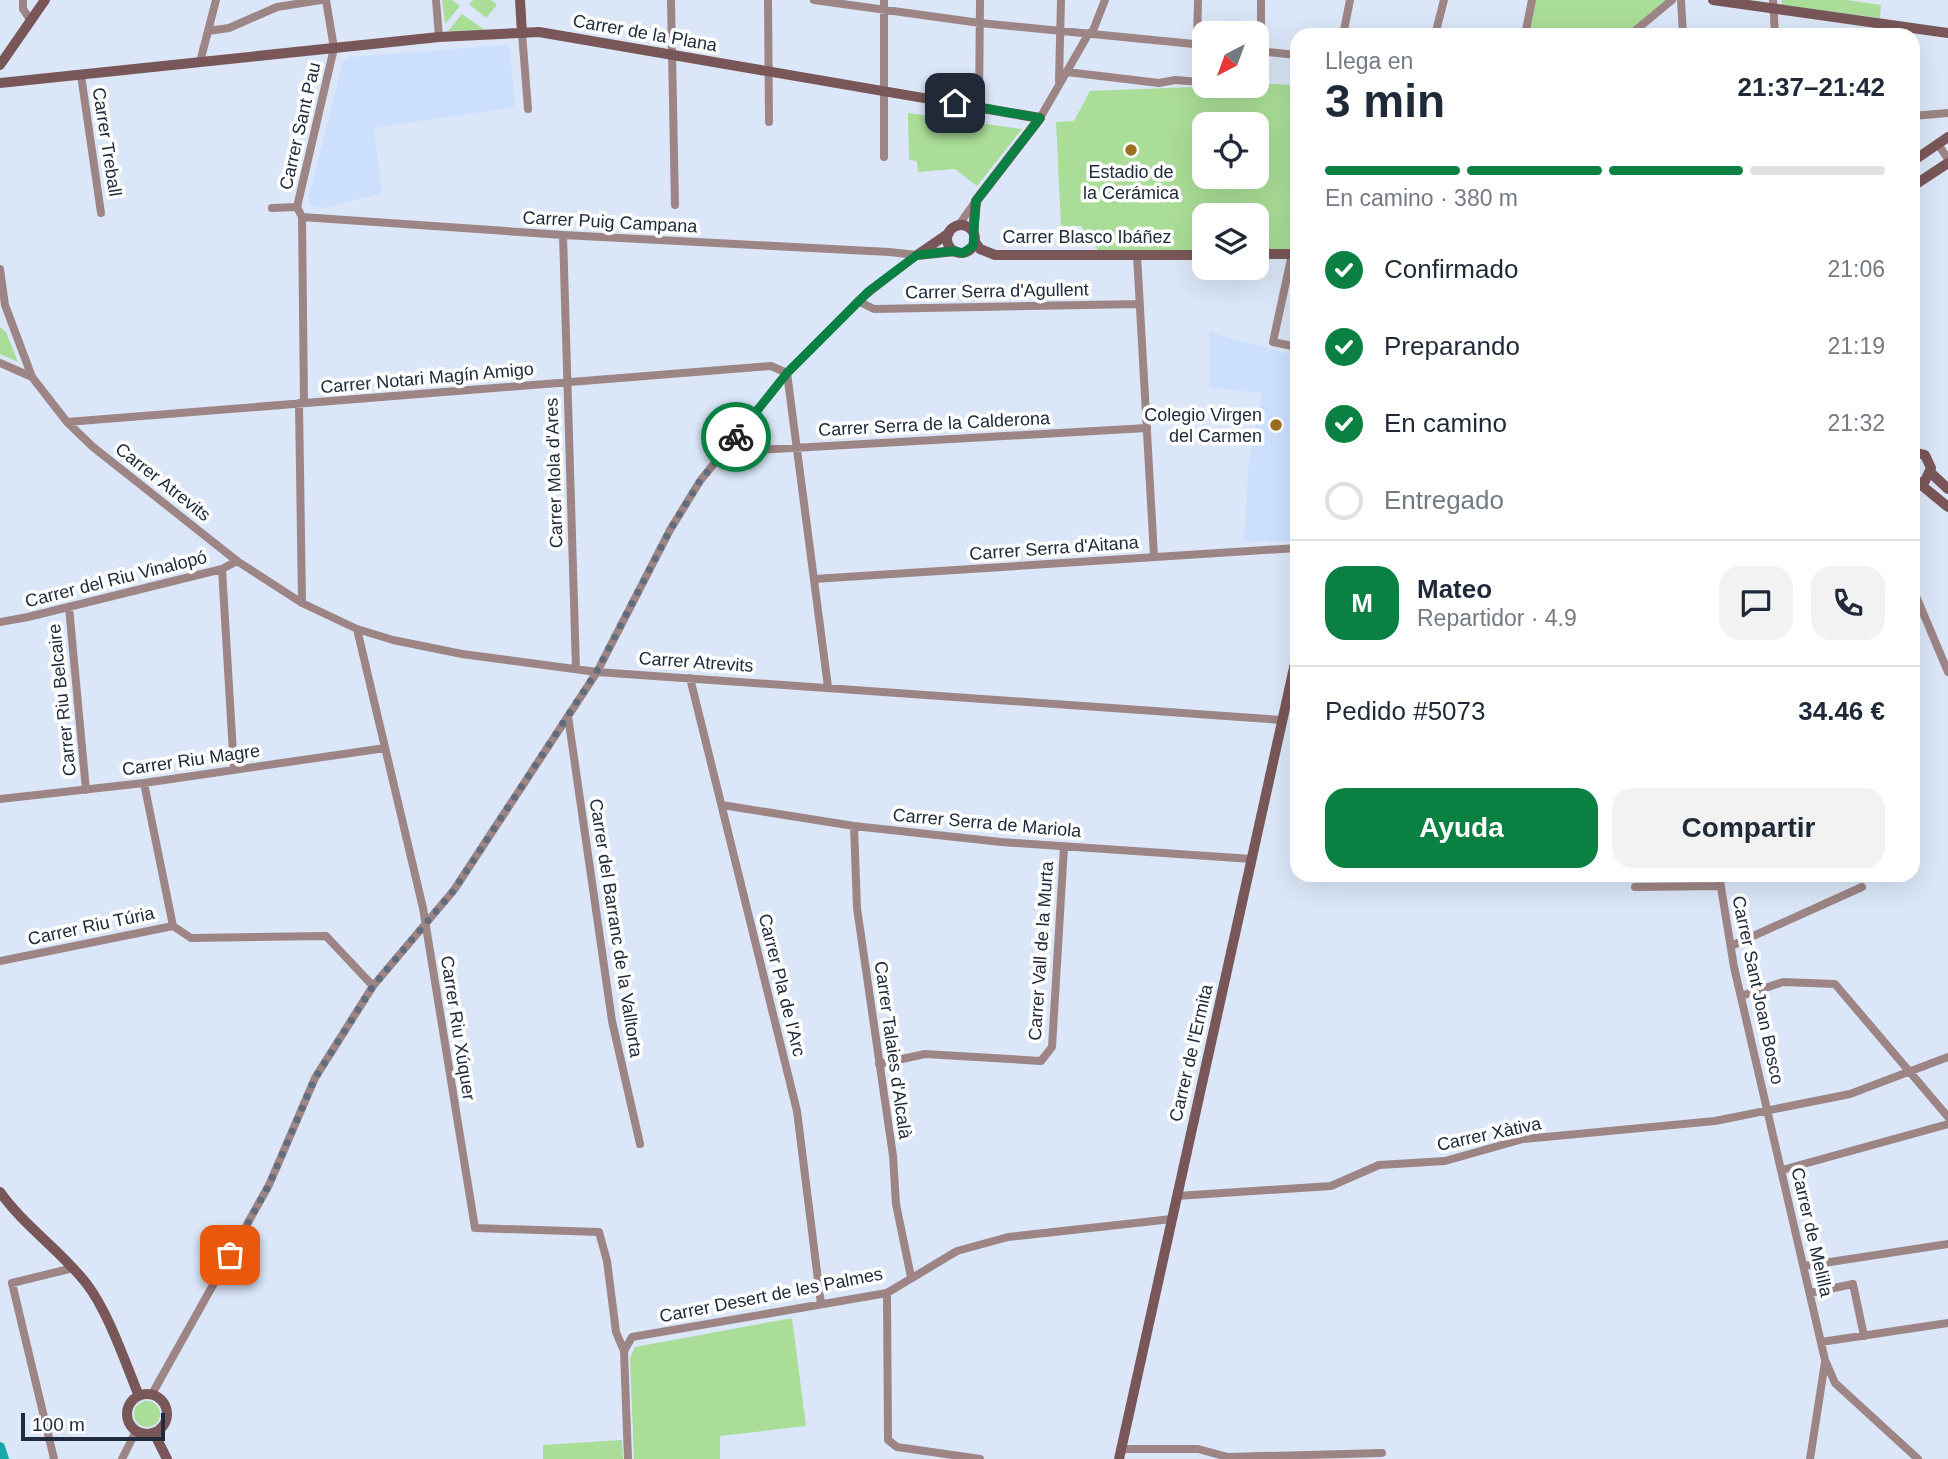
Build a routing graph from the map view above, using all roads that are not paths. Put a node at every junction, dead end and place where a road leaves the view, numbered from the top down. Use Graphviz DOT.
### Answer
graph roads {
  1 [pos="23,0"];
  2 [pos="45,0"];
  3 [pos="216,0"];
  4 [pos="323,0"];
  5 [pos="436,0"];
  6 [pos="520,0"];
  7 [pos="671,0"];
  8 [pos="768,0"];
  9 [pos="814,0"];
  10 [pos="980,0"];
  11 [pos="1061,0"];
  12 [pos="1105,0"];
  13 [pos="1198,0"];
  14 [pos="1261,0"];
  15 [pos="1350,0"];
  16 [pos="1444,0"];
  17 [pos="1532,0"];
  18 [pos="1672,0"];
  19 [pos="1681,0"];
  20 [pos="1713,0"];
  21 [pos="884,4"];
  22 [pos="1773,4"];
  23 [pos="31,20"];
  24 [pos="1199,21"];
  25 [pos="1260,21"];
  26 [pos="980,23"];
  27 [pos="1344,28"];
  28 [pos="1438,28"];
  29 [pos="1526,28"];
  30 [pos="1638,28"];
  31 [pos="1683,28"];
  32 [pos="1775,28"];
  33 [pos="1918,28"];
  34 [pos="1920,28"];
  35 [pos="1059,30"];
  36 [pos="208,31"];
  37 [pos="522,33"];
  38 [pos="1091,33"];
  39 [pos="1948,33"];
  40 [pos="439,37"];
  41 [pos="1192,43"];
  42 [pos="334,48"];
  43 [pos="1269,52"];
  44 [pos="1290,54"];
  45 [pos="672,55"];
  46 [pos="200,62"];
  47 [pos="0,65"];
  48 [pos="768,71"];
  49 [pos="1067,72"];
  50 [pos="80,75"];
  51 [pos="1192,81"];
  52 [pos="0,83"];
  53 [pos="1059,85"];
  54 [pos="884,91"];
  55 [pos="979,107"];
  56 [pos="528,109"];
  57 [pos="1948,113"];
  58 [pos="1920,115"];
  59 [pos="1040,118"];
  60 [pos="769,122"];
  61 [pos="1943,140"];
  62 [pos="1920,155"];
  63 [pos="884,157"];
  64 [pos="1948,161"];
  65 [pos="1920,181"];
  66 [pos="976,201"];
  67 [pos="675,205"];
  68 [pos="297,207"];
  69 [pos="272,208"];
  70 [pos="102,214"];
  71 [pos="302,217"];
  72 [pos="953,229"];
  73 [pos="563,235"];
  74 [pos="974,237"];
  75 [pos="955,251"];
  76 [pos="1269,254"];
  77 [pos="1290,254"];
  78 [pos="917,255"];
  79 [pos="1192,255"];
  80 [pos="1137,256"];
  81 [pos="0,269"];
  82 [pos="1290,271"];
  83 [pos="858,301"];
  84 [pos="1138,304"];
  85 [pos="3,307"];
  86 [pos="1290,346"];
  87 [pos="0,363"];
  88 [pos="787,373"];
  89 [pos="32,377"];
  90 [pos="567,382"];
  91 [pos="302,403"];
  92 [pos="67,422"];
  93 [pos="1147,428"];
  94 [pos="797,448"];
  95 [pos="724,452"];
  96 [pos="1920,455"];
  97 [pos="1930,472"];
  98 [pos="1920,481"];
  99 [pos="1920,487"];
  100 [pos="1948,489"];
  101 [pos="1948,506"];
  102 [pos="1290,548"];
  103 [pos="1154,556"];
  104 [pos="237,561"];
  105 [pos="222,569"];
  106 [pos="814,579"];
  107 [pos="302,603"];
  108 [pos="69,607"];
  109 [pos="1920,607"];
  110 [pos="1922,612"];
  111 [pos="0,622"];
  112 [pos="357,629"];
  113 [pos="576,669"];
  114 [pos="597,671"];
  115 [pos="1948,672"];
  116 [pos="690,678"];
  117 [pos="1290,685"];
  118 [pos="828,687"];
  119 [pos="568,716"];
  120 [pos="1282,720"];
  121 [pos="385,748"];
  122 [pos="234,770"];
  123 [pos="144,783"];
  124 [pos="86,790"];
  125 [pos="0,799"];
  126 [pos="722,805"];
  127 [pos="854,826"];
  128 [pos="1065,847"];
  129 [pos="1252,859"];
  130 [pos="1720,882"];
  131 [pos="1721,886"];
  132 [pos="1635,887"];
  133 [pos="1862,887"];
  134 [pos="173,926"];
  135 [pos="425,926"];
  136 [pos="1731,946"];
  137 [pos="0,961"];
  138 [pos="373,986"];
  139 [pos="1741,996"];
  140 [pos="1948,1057"];
  141 [pos="879,1063"];
  142 [pos="1910,1071"];
  143 [pos="1768,1111"];
  144 [pos="1948,1116"];
  145 [pos="1948,1124"];
  146 [pos="640,1144"];
  147 [pos="1782,1170"];
  148 [pos="0,1192"];
  149 [pos="1177,1196"];
  150 [pos="1172,1219"];
  151 [pos="1948,1244"];
  152 [pos="1804,1266"];
  153 [pos="73,1268"];
  154 [pos="911,1277"];
  155 [pos="887,1293"];
  156 [pos="1810,1293"];
  157 [pos="821,1304"];
  158 [pos="1948,1323"];
  159 [pos="1864,1336"];
  160 [pos="1821,1342"];
  161 [pos="624,1351"];
  162 [pos="1825,1360"];
  163 [pos="152,1394"];
  164 [pos="139,1396"];
  165 [pos="136,1431"];
  166 [pos="154,1433"];
  167 [pos="1382,1453"];
  168 [pos="1120,1454"];
  169 [pos="54,1459"];
  170 [pos="122,1459"];
  171 [pos="167,1459"];
  172 [pos="628,1459"];
  173 [pos="980,1459"];
  174 [pos="1810,1459"];
  175 [pos="1918,1459"];
  1 -- 23 [label="street"];
  2 -- 23 [label="main road"];
  3 -- 36 [label="street"];
  4 -- 36 [label="street"];
  4 -- 42 [label="street, Carrer Sant Pau"];
  5 -- 40 [label="street"];
  6 -- 37 [label="main road"];
  7 -- 45 [label="street"];
  8 -- 48 [label="street"];
  9 -- 21 [label="street"];
  10 -- 26 [label="street"];
  11 -- 35 [label="street"];
  12 -- 38 [label="street"];
  13 -- 24 [label="street"];
  14 -- 25 [label="street"];
  15 -- 27 [label="street"];
  16 -- 28 [label="street"];
  17 -- 29 [label="street"];
  18 -- 30 [label="street"];
  19 -- 31 [label="street"];
  20 -- 22 [label="main road"];
  21 -- 26 [label="street"];
  21 -- 54 [label="street"];
  22 -- 32 [label="street"];
  22 -- 33 [label="main road"];
  23 -- 47 [label="main road"];
  26 -- 35 [label="street"];
  26 -- 55 [label="street"];
  34 -- 39 [label="main road"];
  35 -- 38 [label="street"];
  35 -- 53 [label="street"];
  36 -- 46 [label="street"];
  37 -- 40 [label="main road, Carrer de la Plana"];
  37 -- 45 [label="main road, Carrer de la Plana"];
  37 -- 56 [label="street"];
  38 -- 41 [label="street"];
  38 -- 49 [label="street"];
  40 -- 42 [label="main road, Carrer de la Plana"];
  42 -- 46 [label="main road, Carrer de la Plana"];
  42 -- 68 [label="street, Carrer Sant Pau"];
  43 -- 44 [label="street"];
  45 -- 48 [label="main road, Carrer de la Plana"];
  45 -- 67 [label="street"];
  46 -- 50 [label="main road, Carrer de la Plana"];
  48 -- 54 [label="main road, Carrer de la Plana"];
  48 -- 60 [label="street"];
  49 -- 51 [label="street"];
  49 -- 53 [label="street"];
  50 -- 52 [label="main road, Carrer de la Plana"];
  50 -- 70 [label="street, Carrer Treball"];
  53 -- 59 [label="street"];
  54 -- 55 [label="main road, Carrer de la Plana"];
  54 -- 63 [label="street"];
  55 -- 59 [label="main road, Carrer de la Plana"];
  57 -- 58 [label="street"];
  59 -- 66 [label="main road"];
  61 -- 62 [label="main road"];
  61 -- 64 [label="street"];
  64 -- 65 [label="main road"];
  66 -- 72 [label="street"];
  66 -- 74 [label="main road"];
  68 -- 69 [label="street"];
  68 -- 71 [label="street, Carrer Sant Pau"];
  71 -- 73 [label="street, Carrer Puig Campana"];
  71 -- 91 [label="street"];
  72 -- 74 [label="main road"];
  72 -- 75 [label="main road"];
  72 -- 78 [label="main road"];
  73 -- 78 [label="street, Carrer Puig Campana"];
  73 -- 90 [label="street, Carrer Mola d'Ares"];
  74 -- 75 [label="main road"];
  74 -- 80 [label="main road, Carrer Blasco Ibáñez"];
  75 -- 78 [label="main road"];
  76 -- 77 [label="main road"];
  78 -- 83 [label="street"];
  79 -- 80 [label="main road, Carrer Blasco Ibáñez"];
  80 -- 84 [label="street"];
  81 -- 85 [label="street"];
  82 -- 86 [label="street"];
  83 -- 84 [label="street, Carrer Serra d'Agullent"];
  83 -- 88 [label="street"];
  84 -- 93 [label="street"];
  85 -- 89 [label="street"];
  87 -- 89 [label="street"];
  88 -- 90 [label="street, Carrer Notari Magín Amigo"];
  88 -- 94 [label="street"];
  88 -- 95 [label="street"];
  89 -- 92 [label="street, Carrer Atrevits"];
  90 -- 91 [label="street, Carrer Notari Magín Amigo"];
  90 -- 113 [label="street, Carrer Mola d'Ares"];
  91 -- 92 [label="street, Carrer Notari Magín Amigo"];
  91 -- 107 [label="street"];
  92 -- 104 [label="street, Carrer Atrevits"];
  93 -- 94 [label="street, Carrer Serra de la Calderona"];
  93 -- 103 [label="street"];
  94 -- 95 [label="street, Carrer Serra de la Calderona"];
  94 -- 106 [label="street"];
  95 -- 114 [label="street"];
  96 -- 97 [label="main road"];
  97 -- 98 [label="main road"];
  97 -- 100 [label="main road"];
  99 -- 101 [label="main road"];
  102 -- 103 [label="street, Carrer Serra d'Aitana"];
  103 -- 106 [label="street, Carrer Serra d'Aitana"];
  104 -- 105 [label="street, Carrer del Riu Vinalopó"];
  104 -- 107 [label="street, Carrer Atrevits"];
  105 -- 108 [label="street, Carrer del Riu Vinalopó"];
  105 -- 122 [label="street"];
  106 -- 118 [label="street"];
  107 -- 112 [label="street, Carrer Atrevits"];
  108 -- 111 [label="street, Carrer del Riu Vinalopó"];
  108 -- 124 [label="street, Carrer Riu Belcaire"];
  109 -- 110 [label="street"];
  110 -- 115 [label="street"];
  112 -- 113 [label="street, Carrer Atrevits"];
  112 -- 121 [label="street, Carrer Riu Xúquer"];
  113 -- 114 [label="street, Carrer Atrevits"];
  114 -- 116 [label="street, Carrer Atrevits"];
  114 -- 119 [label="street"];
  116 -- 118 [label="street, Carrer Atrevits"];
  116 -- 126 [label="street, Carrer Pla de l'Arc"];
  117 -- 120 [label="main road, Carrer de l'Ermita"];
  118 -- 120 [label="street, Carrer Atrevits"];
  119 -- 135 [label="street"];
  119 -- 146 [label="street, Carrer del Barranc de la Valltorta"];
  120 -- 129 [label="main road, Carrer de l'Ermita"];
  121 -- 122 [label="street, Carrer Riu Magre"];
  121 -- 135 [label="street, Carrer Riu Xúquer"];
  122 -- 123 [label="street, Carrer Riu Magre"];
  123 -- 124 [label="street, Carrer Riu Magre"];
  123 -- 134 [label="street"];
  124 -- 125 [label="street, Carrer Riu Magre"];
  126 -- 127 [label="street, Carrer Serra de Mariola"];
  126 -- 157 [label="street, Carrer Pla de l'Arc"];
  127 -- 128 [label="street, Carrer Serra de Mariola"];
  127 -- 141 [label="street, Carrer Talaies d'Alcalà"];
  128 -- 129 [label="street, Carrer Serra de Mariola"];
  128 -- 141 [label="street, Carrer Vall de la Murta"];
  129 -- 149 [label="main road, Carrer de l'Ermita"];
  130 -- 131 [label="street, Carrer Sant Joan Bosco"];
  131 -- 132 [label="street"];
  131 -- 136 [label="street, Carrer Sant Joan Bosco"];
  133 -- 136 [label="street"];
  134 -- 137 [label="street, Carrer Riu Túria"];
  134 -- 138 [label="street, Carrer Riu Túria"];
  135 -- 138 [label="street"];
  135 -- 161 [label="street, Carrer Riu Xúquer"];
  136 -- 139 [label="street, Carrer Sant Joan Bosco"];
  138 -- 163 [label="street"];
  139 -- 142 [label="street"];
  139 -- 143 [label="street, Carrer Sant Joan Bosco"];
  140 -- 142 [label="street, Carrer Xàtiva"];
  141 -- 154 [label="street, Carrer Talaies d'Alcalà"];
  142 -- 143 [label="street, Carrer Xàtiva"];
  142 -- 144 [label="street"];
  143 -- 147 [label="street, Carrer de Melilla"];
  143 -- 149 [label="street, Carrer Xàtiva"];
  145 -- 147 [label="street"];
  147 -- 152 [label="street, Carrer de Melilla"];
  148 -- 153 [label="main road"];
  149 -- 150 [label="main road, Carrer de l'Ermita"];
  150 -- 154 [label="street, Carrer Desert de les Palmes"];
  150 -- 168 [label="main road, Carrer de l'Ermita"];
  151 -- 152 [label="street"];
  152 -- 156 [label="street, Carrer de Melilla"];
  153 -- 164 [label="main road"];
  153 -- 169 [label="street"];
  154 -- 155 [label="street, Carrer Desert de les Palmes"];
  155 -- 157 [label="street, Carrer Desert de les Palmes"];
  155 -- 173 [label="street"];
  156 -- 159 [label="street"];
  156 -- 160 [label="street, Carrer de Melilla"];
  157 -- 161 [label="street, Carrer Desert de les Palmes"];
  158 -- 159 [label="street"];
  159 -- 160 [label="street"];
  160 -- 162 [label="street, Carrer de Melilla"];
  161 -- 172 [label="street"];
  162 -- 174 [label="street"];
  162 -- 175 [label="street"];
  163 -- 164 [label="main road"];
  163 -- 166 [label="main road"];
  164 -- 165 [label="main road"];
  165 -- 166 [label="main road"];
  165 -- 170 [label="street"];
  166 -- 171 [label="main road"];
  167 -- 168 [label="street"];
}
